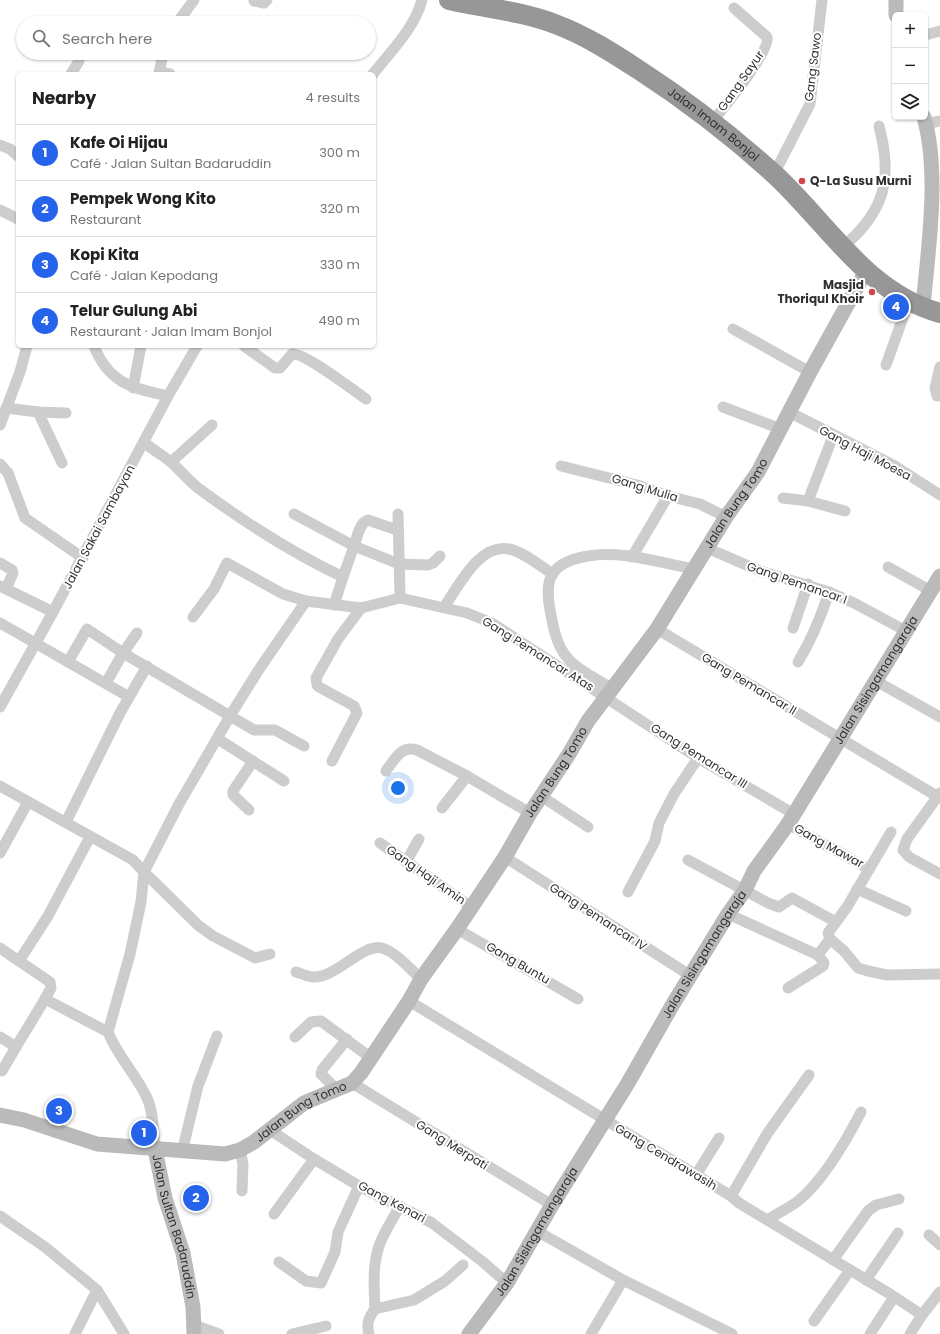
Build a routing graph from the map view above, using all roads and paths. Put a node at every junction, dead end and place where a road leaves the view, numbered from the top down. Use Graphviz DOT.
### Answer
graph roads {
  1 [pos="194,0"];
  2 [pos="267,0"];
  3 [pos="422,0"];
  4 [pos="449,0"];
  5 [pos="822,0"];
  6 [pos="896,0"];
  7 [pos="254,1"];
  8 [pos="499,5"];
  9 [pos="734,8"];
  10 [pos="896,12"];
  11 [pos="182,16"];
  12 [pos="940,31"];
  13 [pos="928,34"];
  14 [pos="79,60"];
  15 [pos="163,60"];
  16 [pos="72,72"];
  17 [pos="163,72"];
  18 [pos="375,72"];
  19 [pos="712,121"];
  20 [pos="930,121"];
  21 [pos="879,126"];
  22 [pos="0,145"];
  23 [pos="16,155"];
  24 [pos="774,174"];
  25 [pos="0,210"];
  26 [pos="16,218"];
  27 [pos="843,248"];
  28 [pos="866,271"];
  29 [pos="924,307"];
  30 [pos="733,329"];
  31 [pos="26,348"];
  32 [pos="95,348"];
  33 [pos="141,348"];
  34 [pos="196,348"];
  35 [pos="247,348"];
  36 [pos="886,365"];
  37 [pos="940,367"];
  38 [pos="810,372"];
  39 [pos="133,388"];
  40 [pos="168,396"];
  41 [pos="937,396"];
  42 [pos="366,399"];
  43 [pos="723,407"];
  44 [pos="6,408"];
  45 [pos="38,412"];
  46 [pos="789,412"];
  47 [pos="66,413"];
  48 [pos="0,425"];
  49 [pos="212,425"];
  50 [pos="781,429"];
  51 [pos="833,436"];
  52 [pos="145,443"];
  53 [pos="171,462"];
  54 [pos="62,463"];
  55 [pos="0,464"];
  56 [pos="561,466"];
  57 [pos="940,494"];
  58 [pos="668,496"];
  59 [pos="783,498"];
  60 [pos="808,501"];
  61 [pos="845,511"];
  62 [pos="294,514"];
  63 [pos="398,514"];
  64 [pos="726,517"];
  65 [pos="397,530"];
  66 [pos="354,546"];
  67 [pos="707,548"];
  68 [pos="440,556"];
  69 [pos="632,557"];
  70 [pos="83,558"];
  71 [pos="0,563"];
  72 [pos="399,564"];
  73 [pos="888,567"];
  74 [pos="694,569"];
  75 [pos="553,574"];
  76 [pos="940,576"];
  77 [pos="343,577"];
  78 [pos="808,584"];
  79 [pos="3,587"];
  80 [pos="931,591"];
  81 [pos="829,592"];
  82 [pos="400,598"];
  83 [pos="306,601"];
  84 [pos="334,605"];
  85 [pos="444,607"];
  86 [pos="361,608"];
  87 [pos="53,612"];
  88 [pos="192,617"];
  89 [pos="0,623"];
  90 [pos="793,628"];
  91 [pos="657,629"];
  92 [pos="906,632"];
  93 [pos="137,633"];
  94 [pos="36,642"];
  95 [pos="123,653"];
  96 [pos="68,662"];
  97 [pos="798,662"];
  98 [pos="147,666"];
  99 [pos="876,681"];
  100 [pos="106,683"];
  101 [pos="608,692"];
  102 [pos="124,694"];
  103 [pos="0,707"];
  104 [pos="230,716"];
  105 [pos="940,717"];
  106 [pos="218,739"];
  107 [pos="840,739"];
  108 [pos="304,746"];
  109 [pos="698,758"];
  110 [pos="253,761"];
  111 [pos="332,761"];
  112 [pos="386,771"];
  113 [pos="467,776"];
  114 [pos="284,781"];
  115 [pos="0,786"];
  116 [pos="541,796"];
  117 [pos="939,796"];
  118 [pos="28,802"];
  119 [pos="442,808"];
  120 [pos="249,810"];
  121 [pos="530,813"];
  122 [pos="791,819"];
  123 [pos="66,822"];
  124 [pos="588,827"];
  125 [pos="891,832"];
  126 [pos="90,837"];
  127 [pos="419,839"];
  128 [pos="380,843"];
  129 [pos="0,853"];
  130 [pos="505,857"];
  131 [pos="688,860"];
  132 [pos="406,862"];
  133 [pos="869,869"];
  134 [pos="144,872"];
  135 [pos="940,874"];
  136 [pos="857,889"];
  137 [pos="744,890"];
  138 [pos="628,892"];
  139 [pos="471,907"];
  140 [pos="906,911"];
  141 [pos="728,914"];
  142 [pos="836,922"];
  143 [pos="457,929"];
  144 [pos="830,939"];
  145 [pos="0,948"];
  146 [pos="270,954"];
  147 [pos="818,955"];
  148 [pos="19,961"];
  149 [pos="296,972"];
  150 [pos="940,974"];
  151 [pos="691,976"];
  152 [pos="421,978"];
  153 [pos="788,988"];
  154 [pos="45,999"];
  155 [pos="578,999"];
  156 [pos="409,1001"];
  157 [pos="108,1032"];
  158 [pos="217,1036"];
  159 [pos="0,1037"];
  160 [pos="295,1037"];
  161 [pos="347,1039"];
  162 [pos="16,1047"];
  163 [pos="372,1058"];
  164 [pos="2,1072"];
  165 [pos="809,1075"];
  166 [pos="352,1083"];
  167 [pos="337,1090"];
  168 [pos="861,1112"];
  169 [pos="0,1115"];
  170 [pos="604,1119"];
  171 [pos="270,1130"];
  172 [pos="719,1138"];
  173 [pos="155,1149"];
  174 [pos="240,1150"];
  175 [pos="182,1152"];
  176 [pos="314,1159"];
  177 [pos="696,1175"];
  178 [pos="359,1186"];
  179 [pos="242,1192"];
  180 [pos="731,1196"];
  181 [pos="899,1199"];
  182 [pos="552,1205"];
  183 [pos="400,1206"];
  184 [pos="274,1214"];
  185 [pos="0,1216"];
  186 [pos="769,1220"];
  187 [pos="537,1231"];
  188 [pos="898,1233"];
  189 [pos="929,1235"];
  190 [pos="940,1246"];
  191 [pos="833,1260"];
  192 [pos="279,1262"];
  193 [pos="463,1265"];
  194 [pos="850,1270"];
  195 [pos="622,1280"];
  196 [pos="866,1280"];
  197 [pos="507,1283"];
  198 [pos="97,1290"];
  199 [pos="940,1292"];
  200 [pos="894,1297"];
  201 [pos="375,1309"];
  202 [pos="922,1315"];
  203 [pos="814,1321"];
  204 [pos="326,1326"];
  205 [pos="194,1330"];
  206 [pos="75,1334"];
  207 [pos="124,1334"];
  208 [pos="219,1334"];
  209 [pos="292,1334"];
  210 [pos="369,1334"];
  211 [pos="469,1334"];
  212 [pos="591,1334"];
  213 [pos="732,1334"];
  214 [pos="870,1334"];
  215 [pos="910,1334"];
  1 -- 11 [label="street"];
  2 -- 7 [label="street"];
  3 -- 18 [label="street"];
  4 -- 8 [label="highway, Jalan Imam Bonjol"];
  5 -- 24 [label="street, Gang Sawo"];
  6 -- 10 [label="street"];
  8 -- 19 [label="highway, Jalan Imam Bonjol"];
  9 -- 19 [label="street, Gang Sayur"];
  12 -- 13 [label="street"];
  14 -- 16 [label="street"];
  15 -- 17 [label="street"];
  19 -- 24 [label="highway, Jalan Imam Bonjol"];
  20 -- 29 [label="street"];
  21 -- 27 [label="street"];
  22 -- 23 [label="street"];
  24 -- 27 [label="highway, Jalan Imam Bonjol"];
  25 -- 26 [label="street"];
  27 -- 28 [label="highway, Jalan Imam Bonjol"];
  28 -- 29 [label="highway, Jalan Imam Bonjol"];
  28 -- 38 [label="street, Jalan Bung Tomo"];
  29 -- 36 [label="street"];
  30 -- 38 [label="street"];
  31 -- 44 [label="street"];
  32 -- 39 [label="street"];
  33 -- 39 [label="street"];
  34 -- 40 [label="street, Jalan Sakai Sambayan"];
  35 -- 42 [label="street"];
  37 -- 41 [label="street"];
  38 -- 46 [label="street, Jalan Bung Tomo"];
  39 -- 40 [label="street"];
  40 -- 52 [label="street, Jalan Sakai Sambayan"];
  43 -- 50 [label="street"];
  44 -- 45 [label="street"];
  44 -- 48 [label="street"];
  45 -- 47 [label="street"];
  45 -- 54 [label="street"];
  46 -- 50 [label="street, Jalan Bung Tomo"];
  46 -- 51 [label="street, Gang Haji Moesa"];
  49 -- 53 [label="street"];
  50 -- 64 [label="street, Jalan Bung Tomo"];
  51 -- 57 [label="street, Gang Haji Moesa"];
  51 -- 60 [label="street"];
  52 -- 53 [label="street"];
  52 -- 70 [label="street, Jalan Sakai Sambayan"];
  53 -- 77 [label="street"];
  55 -- 70 [label="street"];
  56 -- 58 [label="street, Gang Mulia"];
  58 -- 64 [label="street, Gang Mulia"];
  58 -- 69 [label="street"];
  59 -- 60 [label="street"];
  60 -- 61 [label="street"];
  62 -- 66 [label="street"];
  63 -- 65 [label="street"];
  64 -- 67 [label="street, Jalan Bung Tomo"];
  65 -- 66 [label="street"];
  65 -- 72 [label="street"];
  66 -- 72 [label="street"];
  66 -- 77 [label="street"];
  67 -- 74 [label="street, Jalan Bung Tomo"];
  67 -- 78 [label="street, Gang Pemancar I"];
  68 -- 72 [label="street"];
  69 -- 74 [label="street"];
  69 -- 75 [label="street"];
  70 -- 87 [label="street, Jalan Sakai Sambayan"];
  71 -- 79 [label="street"];
  72 -- 82 [label="street"];
  73 -- 80 [label="street"];
  74 -- 91 [label="street, Jalan Bung Tomo"];
  75 -- 85 [label="street"];
  75 -- 101 [label="street"];
  76 -- 80 [label="street, Jalan Sisingamangaraja"];
  77 -- 84 [label="street"];
  78 -- 81 [label="street, Gang Pemancar I"];
  78 -- 90 [label="street"];
  79 -- 87 [label="street"];
  80 -- 92 [label="street, Jalan Sisingamangaraja"];
  81 -- 92 [label="street, Gang Pemancar I"];
  81 -- 97 [label="street"];
  82 -- 85 [label="street, Gang Pemancar Atas"];
  82 -- 86 [label="street"];
  83 -- 84 [label="street"];
  83 -- 88 [label="street"];
  83 -- 104 [label="street"];
  84 -- 86 [label="street"];
  85 -- 101 [label="street, Gang Pemancar Atas"];
  86 -- 111 [label="street"];
  87 -- 94 [label="street, Jalan Sakai Sambayan"];
  89 -- 94 [label="street"];
  91 -- 101 [label="street, Jalan Bung Tomo"];
  91 -- 107 [label="street, Gang Pemancar II"];
  92 -- 99 [label="street, Jalan Sisingamangaraja"];
  93 -- 95 [label="street"];
  94 -- 96 [label="street"];
  94 -- 103 [label="street, Jalan Sakai Sambayan"];
  95 -- 96 [label="street"];
  95 -- 98 [label="street"];
  95 -- 100 [label="street"];
  96 -- 100 [label="street"];
  98 -- 104 [label="street"];
  98 -- 123 [label="street"];
  99 -- 105 [label="street"];
  99 -- 107 [label="street, Jalan Sisingamangaraja"];
  100 -- 102 [label="street"];
  101 -- 109 [label="street, Gang Pemancar III"];
  101 -- 116 [label="street, Jalan Bung Tomo"];
  104 -- 106 [label="street"];
  104 -- 108 [label="street"];
  106 -- 110 [label="street"];
  106 -- 134 [label="street"];
  107 -- 117 [label="street, Gang Pemancar II"];
  107 -- 122 [label="street, Jalan Sisingamangaraja"];
  109 -- 122 [label="street, Gang Pemancar III"];
  109 -- 138 [label="street"];
  110 -- 114 [label="street"];
  110 -- 120 [label="street"];
  112 -- 113 [label="street"];
  113 -- 119 [label="street"];
  113 -- 121 [label="street"];
  115 -- 118 [label="street"];
  116 -- 121 [label="street, Jalan Bung Tomo"];
  116 -- 124 [label="street"];
  117 -- 135 [label="street"];
  118 -- 123 [label="street"];
  118 -- 129 [label="street"];
  121 -- 130 [label="street, Jalan Bung Tomo"];
  122 -- 133 [label="street, Gang Mawar"];
  122 -- 137 [label="street, Jalan Sisingamangaraja"];
  123 -- 126 [label="street"];
  125 -- 133 [label="street"];
  126 -- 134 [label="street"];
  126 -- 148 [label="street"];
  127 -- 132 [label="street"];
  128 -- 132 [label="street, Gang Haji Amin"];
  130 -- 139 [label="street, Jalan Bung Tomo"];
  130 -- 151 [label="street, Gang Pemancar IV"];
  131 -- 137 [label="street"];
  132 -- 139 [label="street, Gang Haji Amin"];
  133 -- 136 [label="street"];
  134 -- 146 [label="street"];
  134 -- 157 [label="street"];
  136 -- 140 [label="street"];
  136 -- 142 [label="street"];
  137 -- 141 [label="street, Jalan Sisingamangaraja"];
  137 -- 142 [label="street"];
  139 -- 143 [label="street, Jalan Bung Tomo"];
  141 -- 147 [label="street"];
  141 -- 151 [label="street, Jalan Sisingamangaraja"];
  142 -- 144 [label="street"];
  143 -- 152 [label="street, Jalan Bung Tomo"];
  143 -- 155 [label="street, Gang Buntu"];
  144 -- 147 [label="street"];
  144 -- 150 [label="street"];
  145 -- 148 [label="street"];
  147 -- 153 [label="street"];
  148 -- 154 [label="street"];
  149 -- 152 [label="street"];
  151 -- 170 [label="street, Jalan Sisingamangaraja"];
  152 -- 156 [label="street, Jalan Bung Tomo"];
  154 -- 157 [label="street"];
  154 -- 162 [label="street"];
  156 -- 163 [label="street, Jalan Bung Tomo"];
  156 -- 170 [label="street, Gang Cendrawasih"];
  157 -- 173 [label="street, Jalan Sultan Badaruddin"];
  158 -- 175 [label="street"];
  159 -- 162 [label="street"];
  160 -- 161 [label="street"];
  161 -- 163 [label="street"];
  161 -- 167 [label="street"];
  162 -- 164 [label="street"];
  163 -- 166 [label="street, Jalan Bung Tomo"];
  165 -- 180 [label="street"];
  166 -- 167 [label="street, Jalan Bung Tomo"];
  166 -- 182 [label="street, Gang Merpati"];
  167 -- 171 [label="street, Jalan Bung Tomo"];
  168 -- 186 [label="street"];
  169 -- 173 [label="street, Jalan Bung Tomo"];
  170 -- 177 [label="street, Gang Cendrawasih"];
  170 -- 182 [label="street, Jalan Sisingamangaraja"];
  171 -- 174 [label="street, Jalan Bung Tomo"];
  171 -- 176 [label="street, Gang Kenari"];
  172 -- 177 [label="street"];
  173 -- 175 [label="street, Jalan Bung Tomo"];
  173 -- 205 [label="street, Jalan Sultan Badaruddin"];
  174 -- 175 [label="street, Jalan Bung Tomo"];
  174 -- 179 [label="street"];
  176 -- 178 [label="street, Gang Kenari"];
  176 -- 184 [label="street"];
  177 -- 180 [label="street, Gang Cendrawasih"];
  178 -- 183 [label="street, Gang Kenari"];
  178 -- 192 [label="street"];
  180 -- 186 [label="street, Gang Cendrawasih"];
  181 -- 191 [label="street"];
  182 -- 187 [label="street, Jalan Sisingamangaraja"];
  183 -- 197 [label="street, Gang Kenari"];
  183 -- 201 [label="street"];
  185 -- 198 [label="street"];
  186 -- 191 [label="street, Gang Cendrawasih"];
  187 -- 195 [label="street"];
  187 -- 197 [label="street, Jalan Sisingamangaraja"];
  188 -- 196 [label="street"];
  189 -- 190 [label="street"];
  191 -- 194 [label="street, Gang Cendrawasih"];
  193 -- 201 [label="street"];
  194 -- 196 [label="street, Gang Cendrawasih"];
  194 -- 203 [label="street"];
  195 -- 212 [label="street"];
  195 -- 213 [label="street"];
  196 -- 200 [label="street, Gang Cendrawasih"];
  197 -- 211 [label="street, Jalan Sisingamangaraja"];
  198 -- 206 [label="street"];
  198 -- 207 [label="street"];
  199 -- 202 [label="street"];
  200 -- 202 [label="street, Gang Cendrawasih"];
  200 -- 214 [label="street"];
  201 -- 210 [label="street"];
  202 -- 215 [label="street"];
  204 -- 209 [label="street"];
  205 -- 208 [label="street"];
}
